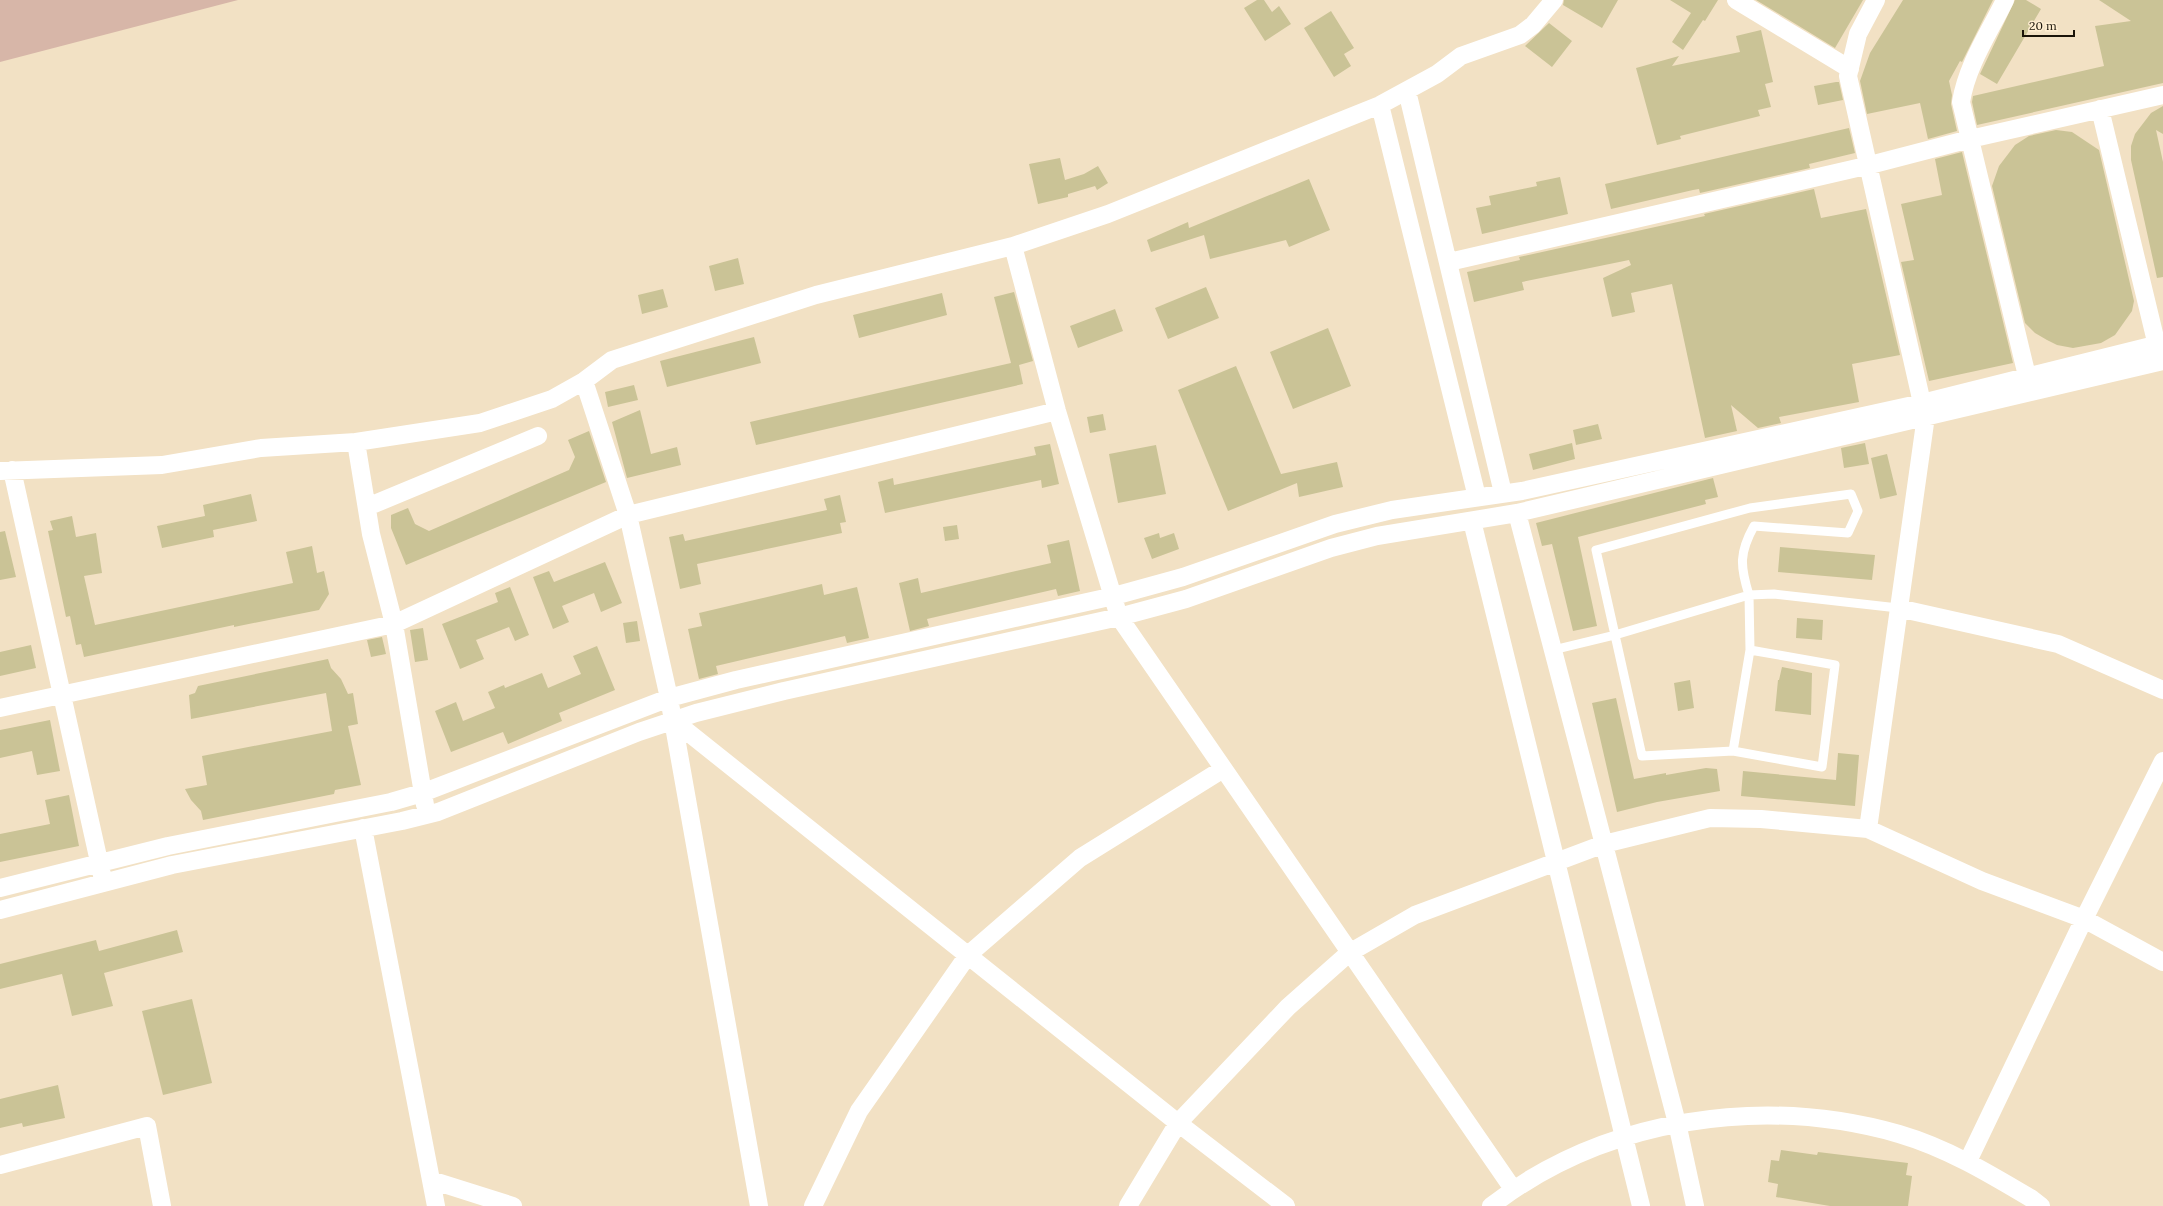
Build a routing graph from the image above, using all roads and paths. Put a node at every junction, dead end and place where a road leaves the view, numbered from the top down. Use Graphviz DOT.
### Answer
graph roads {
  1 [pos="1554,0"];
  2 [pos="1736,0"];
  3 [pos="1876,0"];
  4 [pos="2005,0"];
  5 [pos="1850,69"];
  6 [pos="1407,91"];
  7 [pos="2163,95"];
  8 [pos="1380,105"];
  9 [pos="2100,109"];
  10 [pos="1970,139"];
  11 [pos="1870,165"];
  12 [pos="1014,246"];
  13 [pos="1449,262"];
  14 [pos="2161,352"];
  15 [pos="2027,376"];
  16 [pos="584,381"];
  17 [pos="1924,409"];
  18 [pos="1057,411"];
  19 [pos="538,436"];
  20 [pos="356,442"];
  21 [pos="6,470"];
  22 [pos="1503,493"];
  23 [pos="1477,497"];
  24 [pos="367,507"];
  25 [pos="1517,513"];
  26 [pos="628,515"];
  27 [pos="1472,521"];
  28 [pos="1749,595"];
  29 [pos="1114,596"];
  30 [pos="1898,608"];
  31 [pos="1119,617"];
  32 [pos="394,624"];
  33 [pos="1615,635"];
  34 [pos="1553,650"];
  35 [pos="1750,650"];
  36 [pos="2163,690"];
  37 [pos="62,695"];
  38 [pos="669,698"];
  39 [pos="0,708"];
  40 [pos="674,721"];
  41 [pos="1733,751"];
  42 [pos="2163,761"];
  43 [pos="1223,769"];
  44 [pos="422,793"];
  45 [pos="426,815"];
  46 [pos="363,828"];
  47 [pos="1868,829"];
  48 [pos="1604,844"];
  49 [pos="99,863"];
  50 [pos="1557,863"];
  51 [pos="104,882"];
  52 [pos="0,888"];
  53 [pos="0,910"];
  54 [pos="2084,919"];
  55 [pos="1349,953"];
  56 [pos="968,955"];
  57 [pos="2163,962"];
  58 [pos="1178,1123"];
  59 [pos="1677,1123"];
  60 [pos="1623,1137"];
  61 [pos="1968,1161"];
  62 [pos="0,1165"];
  63 [pos="431,1180"];
  64 [pos="1513,1189"];
  65 [pos="162,1206"];
  66 [pos="436,1206"];
  67 [pos="513,1206"];
  68 [pos="760,1206"];
  69 [pos="813,1206"];
  70 [pos="1128,1206"];
  71 [pos="1286,1206"];
  72 [pos="1491,1206"];
  73 [pos="1641,1206"];
  74 [pos="1695,1206"];
  75 [pos="2041,1206"];
  1 -- 6 [label="street"];
  2 -- 5 [label="street"];
  3 -- 5 [label="street"];
  4 -- 10 [label="street"];
  5 -- 11 [label="street"];
  6 -- 8 [label="street"];
  6 -- 13 [label="street"];
  7 -- 9 [label="street"];
  8 -- 12 [label="street"];
  8 -- 23 [label="street"];
  9 -- 10 [label="street"];
  9 -- 14 [label="street"];
  10 -- 11 [label="street"];
  10 -- 15 [label="street"];
  11 -- 13 [label="street"];
  11 -- 17 [label="street"];
  12 -- 16 [label="street"];
  12 -- 18 [label="street"];
  13 -- 22 [label="street"];
  14 -- 15 [label="street"];
  14 -- 17 [label="street"];
  15 -- 17 [label="street"];
  16 -- 20 [label="street"];
  16 -- 26 [label="street"];
  17 -- 22 [label="street"];
  17 -- 25 [label="street"];
  17 -- 30 [label="street"];
  18 -- 26 [label="street"];
  18 -- 29 [label="street"];
  19 -- 24 [label="street"];
  20 -- 21 [label="street"];
  20 -- 24 [label="street"];
  21 -- 37 [label="street"];
  22 -- 23 [label="street"];
  23 -- 29 [label="street"];
  24 -- 32 [label="street"];
  25 -- 27 [label="street"];
  25 -- 34 [label="street"];
  26 -- 32 [label="street"];
  26 -- 38 [label="street"];
  27 -- 31 [label="street"];
  27 -- 50 [label="street"];
  28 -- 30 [label="lane"];
  28 -- 33 [label="lane"];
  28 -- 33 [label="lane"];
  28 -- 35 [label="lane"];
  29 -- 31 [label="street"];
  29 -- 38 [label="street"];
  30 -- 36 [label="street"];
  30 -- 47 [label="street"];
  31 -- 40 [label="street"];
  31 -- 43 [label="street"];
  32 -- 37 [label="street"];
  32 -- 44 [label="street"];
  33 -- 34 [label="lane"];
  33 -- 41 [label="lane"];
  34 -- 48 [label="street"];
  35 -- 41 [label="lane"];
  35 -- 41 [label="lane"];
  37 -- 39 [label="street"];
  37 -- 49 [label="street"];
  38 -- 40 [label="street"];
  38 -- 44 [label="street"];
  40 -- 45 [label="street"];
  40 -- 56 [label="street"];
  40 -- 68 [label="street"];
  42 -- 54 [label="street"];
  43 -- 55 [label="street"];
  43 -- 56 [label="street"];
  44 -- 45 [label="street"];
  44 -- 49 [label="street"];
  45 -- 46 [label="street"];
  46 -- 51 [label="street"];
  46 -- 63 [label="street"];
  47 -- 48 [label="street"];
  47 -- 54 [label="street"];
  48 -- 50 [label="street"];
  48 -- 59 [label="street"];
  49 -- 51 [label="street"];
  49 -- 52 [label="street"];
  50 -- 55 [label="street"];
  50 -- 60 [label="street"];
  51 -- 53 [label="street"];
  54 -- 57 [label="street"];
  54 -- 61 [label="street"];
  55 -- 58 [label="street"];
  55 -- 64 [label="street"];
  56 -- 58 [label="street"];
  56 -- 69 [label="street"];
  58 -- 70 [label="street"];
  58 -- 71 [label="street"];
  59 -- 60 [label="street"];
  59 -- 61 [label="street"];
  59 -- 74 [label="street"];
  60 -- 64 [label="street"];
  60 -- 73 [label="street"];
  61 -- 75 [label="street"];
  62 -- 65 [label="street"];
  63 -- 66 [label="street"];
  63 -- 67 [label="street"];
  64 -- 72 [label="street"];
}
